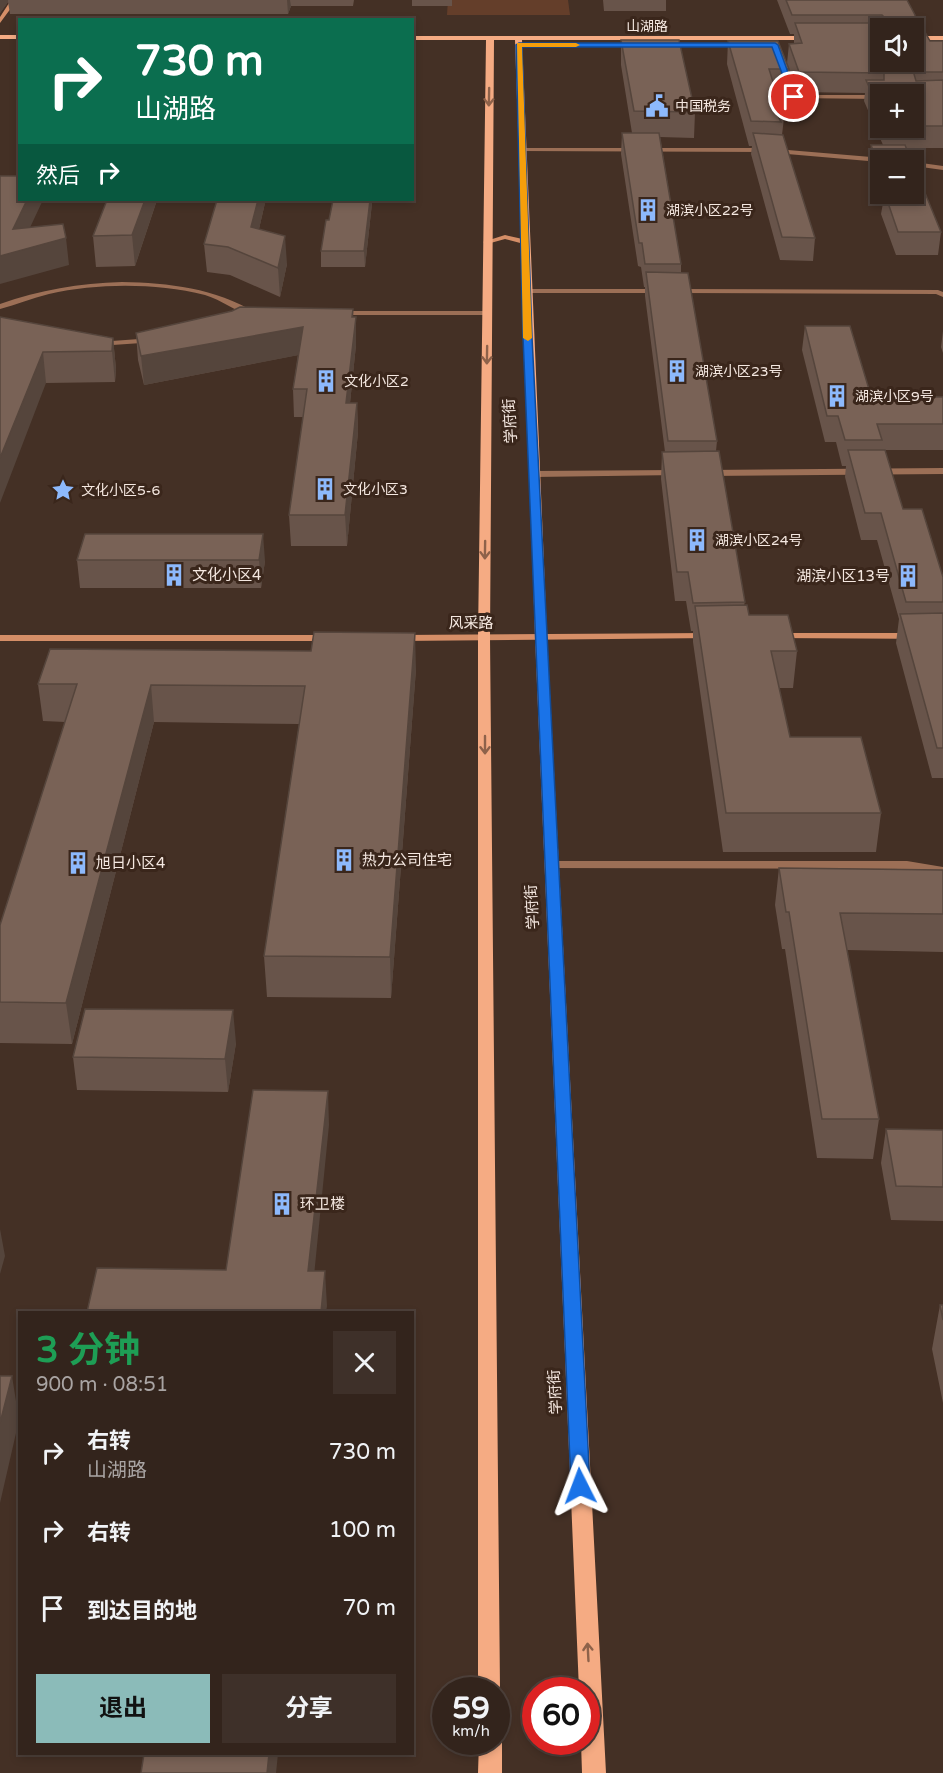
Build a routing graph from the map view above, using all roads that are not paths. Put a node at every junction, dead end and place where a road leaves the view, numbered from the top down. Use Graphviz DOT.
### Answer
graph roads {
  1 [pos="14,0"];
  2 [pos="0,21"];
  3 [pos="0,37"];
  4 [pos="18,37"];
  5 [pos="414,38"];
  6 [pos="924,38"];
  7 [pos="943,38"];
  8 [pos="519,41"];
  9 [pos="490,42"];
  10 [pos="822,42"];
  11 [pos="0,44"];
  12 [pos="18,44"];
  13 [pos="414,45"];
  14 [pos="924,45"];
  15 [pos="943,45"];
  16 [pos="779,56"];
  17 [pos="870,97"];
  18 [pos="521,150"];
  19 [pos="870,159"];
  20 [pos="924,165"];
  21 [pos="943,168"];
  22 [pos="487,242"];
  23 [pos="524,242"];
  24 [pos="943,282"];
  25 [pos="526,291"];
  26 [pos="940,293"];
  27 [pos="0,307"];
  28 [pos="249,313"];
  29 [pos="260,313"];
  30 [pos="332,313"];
  31 [pos="487,313"];
  32 [pos="238,318"];
  33 [pos="164,339"];
  34 [pos="92,344"];
  35 [pos="943,471"];
  36 [pos="534,474"];
  37 [pos="541,636"];
  38 [pos="718,636"];
  39 [pos="765,636"];
  40 [pos="943,636"];
  41 [pos="0,638"];
  42 [pos="339,638"];
  43 [pos="386,638"];
  44 [pos="484,638"];
  45 [pos="551,865"];
  46 [pos="943,871"];
  47 [pos="489,1677"];
  48 [pos="490,1755"];
  49 [pos="490,1773"];
  50 [pos="594,1773"];
  1 -- 2 [label="main road"];
  3 -- 4 [label="main road"];
  5 -- 9 [label="main road, 山湖路"];
  6 -- 7 [label="main road"];
  8 -- 9 [label="main road, 山湖路"];
  8 -- 10 [label="main road, 山湖路"];
  8 -- 18 [label="main road, 学府街"];
  9 -- 13 [label="main road, 山湖路"];
  9 -- 22 [label="main road, 学府街, one-way"];
  11 -- 12 [label="main road"];
  14 -- 15 [label="main road"];
  16 -- 17 [label="street"];
  18 -- 19 [label="street"];
  18 -- 23 [label="main road, 学府街"];
  20 -- 21 [label="street"];
  22 -- 23 [label="main road"];
  22 -- 31 [label="main road, 学府街"];
  23 -- 25 [label="main road, 学府街"];
  24 -- 26 [label="street"];
  25 -- 26 [label="street"];
  25 -- 36 [label="main road, 学府街"];
  27 -- 28 [label="street"];
  28 -- 29 [label="street"];
  28 -- 32 [label="street"];
  30 -- 31 [label="street"];
  31 -- 44 [label="main road, 学府街, one-way"];
  33 -- 34 [label="street"];
  35 -- 36 [label="street"];
  36 -- 37 [label="main road, 学府街"];
  37 -- 38 [label="main road, 风采路"];
  37 -- 44 [label="main road, 风采路"];
  37 -- 45 [label="main road, 学府街"];
  39 -- 40 [label="main road"];
  41 -- 42 [label="main road"];
  43 -- 44 [label="main road, 风采路"];
  44 -- 47 [label="main road, 学府街, one-way"];
  45 -- 46 [label="street"];
  50 -- 45 [label="main road, 学府街, one-way"];
  48 -- 49 [label="main road"];
}
